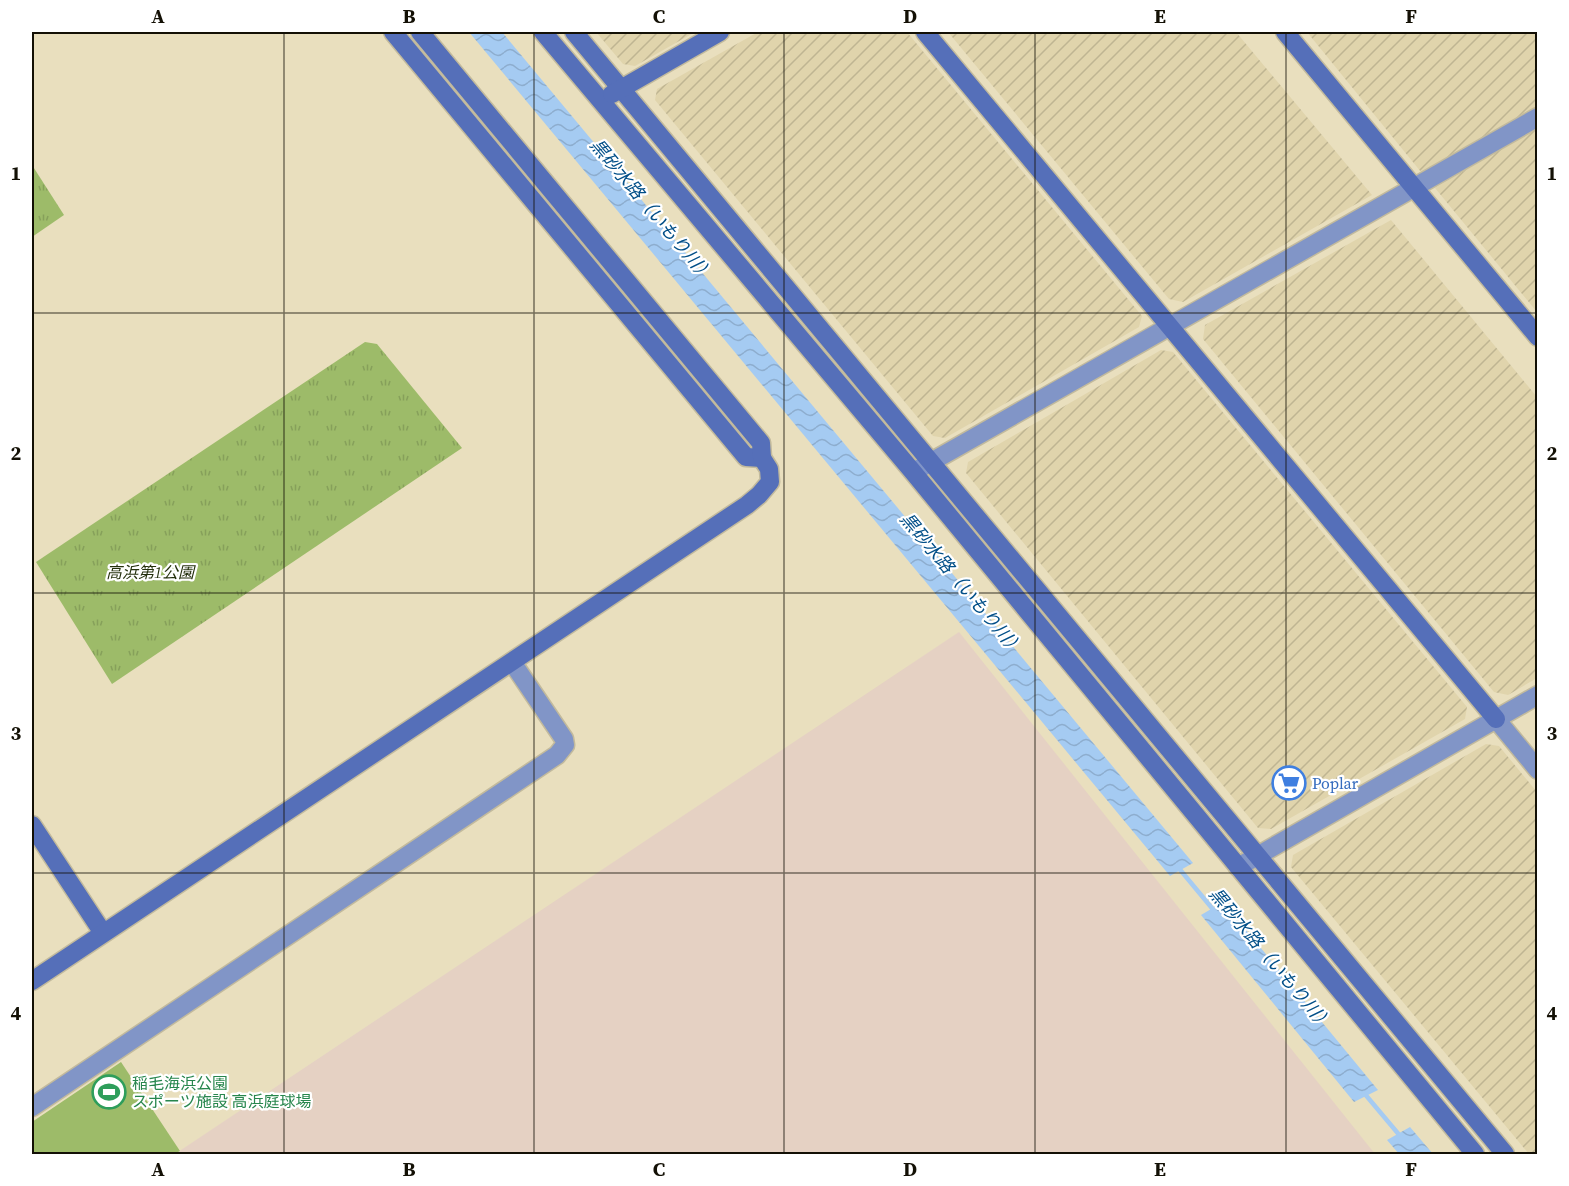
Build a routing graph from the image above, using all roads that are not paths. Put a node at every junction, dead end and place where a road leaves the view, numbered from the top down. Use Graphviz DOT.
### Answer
graph roads {
  1 [pos="393,32"];
  2 [pos="420,32"];
  3 [pos="543,32"];
  4 [pos="574,32"];
  5 [pos="720,32"];
  6 [pos="925,32"];
  7 [pos="1285,32"];
  8 [pos="621,88"];
  9 [pos="601,101"];
  10 [pos="1538,117"];
  11 [pos="1414,188"];
  12 [pos="1170,325"];
  13 [pos="1538,337"];
  14 [pos="762,458"];
  15 [pos="931,462"];
  16 [pos="913,472"];
  17 [pos="512,662"];
  18 [pos="1538,695"];
  19 [pos="1496,719"];
  20 [pos="1538,770"];
  21 [pos="32,825"];
  22 [pos="1257,856"];
  23 [pos="1238,867"];
  24 [pos="103,933"];
  25 [pos="32,981"];
  26 [pos="32,1107"];
  27 [pos="1475,1155"];
  28 [pos="1505,1155"];
  1 -- 14 [label="street"];
  2 -- 14 [label="street"];
  3 -- 9 [label="street"];
  4 -- 8 [label="street"];
  5 -- 8 [label="street"];
  6 -- 12 [label="street"];
  7 -- 11 [label="street"];
  8 -- 9 [label="street"];
  8 -- 15 [label="street"];
  9 -- 16 [label="street"];
  10 -- 11 [label="street"];
  11 -- 12 [label="street"];
  11 -- 13 [label="street"];
  12 -- 15 [label="street"];
  12 -- 19 [label="street"];
  14 -- 17 [label="street"];
  15 -- 16 [label="street"];
  15 -- 22 [label="street"];
  16 -- 23 [label="street"];
  17 -- 24 [label="street"];
  17 -- 26 [label="street"];
  18 -- 19 [label="street"];
  19 -- 20 [label="street"];
  19 -- 22 [label="street"];
  21 -- 24 [label="street"];
  22 -- 23 [label="street"];
  22 -- 28 [label="street"];
  23 -- 27 [label="street"];
  24 -- 25 [label="street"];
}
